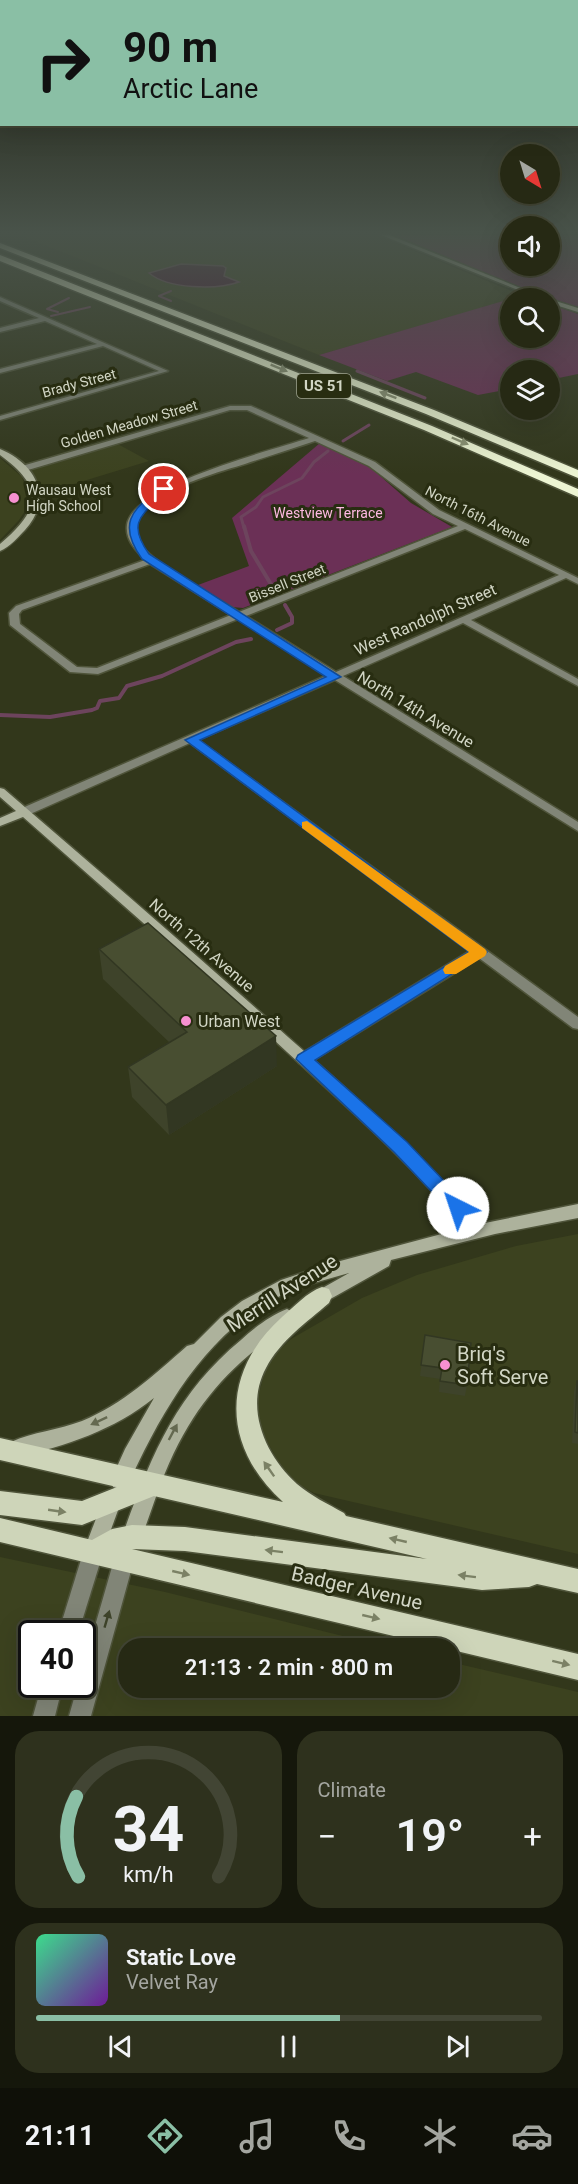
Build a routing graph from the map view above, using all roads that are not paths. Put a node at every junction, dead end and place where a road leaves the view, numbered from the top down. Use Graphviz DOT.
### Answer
graph roads {
  1 [pos="36,315"];
  2 [pos="143,315"];
  3 [pos="181,315"];
  4 [pos="45,319"];
  5 [pos="0,330"];
  6 [pos="104,344"];
  7 [pos="0,371"];
  8 [pos="241,407"];
  9 [pos="0,418"];
  10 [pos="317,438"];
  11 [pos="0,451"];
  12 [pos="25,468"];
  13 [pos="578,474"];
  14 [pos="578,493"];
  15 [pos="465,526"];
  16 [pos="0,548"];
  17 [pos="151,561"];
  18 [pos="566,575"];
  19 [pos="578,581"];
  20 [pos="239,616"];
  21 [pos="464,620"];
  22 [pos="335,677"];
  23 [pos="578,683"];
  24 [pos="192,740"];
  25 [pos="0,791"];
  26 [pos="24,812"];
  27 [pos="0,822"];
  28 [pos="578,827"];
  29 [pos="479,952"];
  30 [pos="578,1024"];
  31 [pos="304,1059"];
  32 [pos="578,1211"];
  33 [pos="477,1232"];
  34 [pos="400,1251"];
  35 [pos="322,1296"];
  36 [pos="213,1336"];
  37 [pos="4,1450"];
  38 [pos="121,1478"];
  39 [pos="149,1485"];
  40 [pos="0,1503"];
  41 [pos="112,1503"];
  42 [pos="349,1529"];
  43 [pos="0,1530"];
  44 [pos="128,1548"];
  45 [pos="93,1553"];
  46 [pos="547,1574"];
  47 [pos="578,1581"];
  48 [pos="72,1620"];
  49 [pos="578,1667"];
  50 [pos="49,1698"];
  51 [pos="44,1716"];
  52 [pos="80,1716"];
  1 -- 4 [label="street"];
  2 -- 14 [label="highway, US 51, one-way"];
  13 -- 3 [label="highway, US 51, one-way"];
  4 -- 5 [label="street"];
  4 -- 6 [label="street"];
  6 -- 7 [label="street"];
  6 -- 9 [label="street, Brady Street"];
  8 -- 10 [label="street, North 16th Avenue"];
  8 -- 12 [label="street, Golden Meadow Street"];
  10 -- 15 [label="street, North 16th Avenue"];
  10 -- 17 [label="street"];
  11 -- 12 [label="street"];
  12 -- 16 [label="street"];
  15 -- 18 [label="street, North 16th Avenue"];
  15 -- 20 [label="street, Bissell Street"];
  17 -- 20 [label="street, North 14th Avenue"];
  17 -- 20 [label="street, Bissell Street"];
  18 -- 19 [label="street, North 16th Avenue"];
  18 -- 21 [label="street, West Randolph Street"];
  20 -- 22 [label="street, North 14th Avenue"];
  21 -- 22 [label="street, West Randolph Street"];
  21 -- 23 [label="street"];
  22 -- 24 [label="street, West Randolph Street"];
  22 -- 28 [label="street, North 14th Avenue"];
  24 -- 26 [label="street, West Randolph Street"];
  24 -- 29 [label="street"];
  25 -- 26 [label="street, North 12th Avenue"];
  26 -- 27 [label="street, West Randolph Street"];
  26 -- 31 [label="street, North 12th Avenue"];
  29 -- 30 [label="street"];
  29 -- 31 [label="street"];
  31 -- 33 [label="street, North 12th Avenue"];
  32 -- 33 [label="street, Merrill Avenue"];
  33 -- 34 [label="street, Merrill Avenue"];
  34 -- 35 [label="street, Merrill Avenue"];
  34 -- 36 [label="street, Merrill Avenue"];
  39 -- 35 [label="street, Merrill Avenue, one-way"];
  42 -- 35 [label="main road, one-way"];
  36 -- 37 [label="street, one-way"];
  36 -- 38 [label="street, Merrill Avenue"];
  37 -- 38 [label="main road"];
  38 -- 39 [label="main road"];
  38 -- 41 [label="street, Merrill Avenue"];
  39 -- 41 [label="main road"];
  39 -- 42 [label="main road"];
  39 -- 44 [label="street, Merrill Avenue"];
  40 -- 41 [label="main road, one-way"];
  41 -- 45 [label="street, Merrill Avenue"];
  46 -- 42 [label="main road, one-way"];
  43 -- 45 [label="main road"];
  44 -- 45 [label="main road"];
  46 -- 44 [label="main road, one-way"];
  44 -- 49 [label="main road, Badger Avenue, one-way"];
  52 -- 44 [label="street, one-way"];
  45 -- 48 [label="street"];
  46 -- 47 [label="main road"];
  50 -- 51 [label="street"];
}
